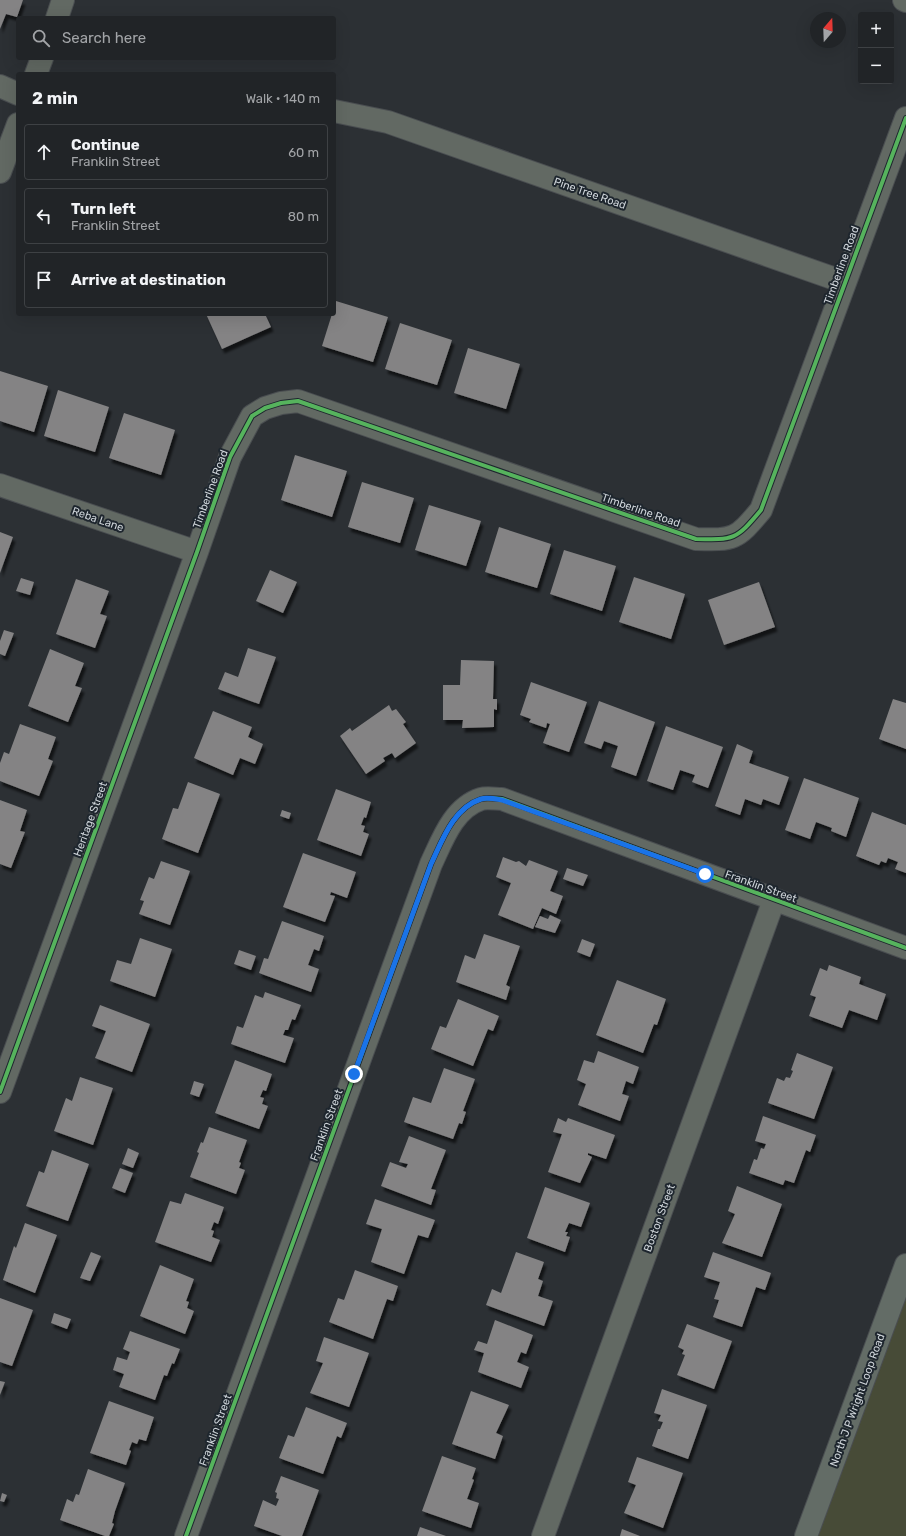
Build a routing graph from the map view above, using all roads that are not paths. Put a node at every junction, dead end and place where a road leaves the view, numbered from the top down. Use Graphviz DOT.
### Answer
graph roads {
  1 [pos="63,0"];
  2 [pos="57,16"];
  3 [pos="41,60"];
  4 [pos="37,72"];
  5 [pos="0,86"];
  6 [pos="16,93"];
  7 [pos="336,110"];
  8 [pos="906,118"];
  9 [pos="16,129"];
  10 [pos="0,172"];
  11 [pos="844,282"];
  12 [pos="0,485"];
  13 [pos="197,552"];
  14 [pos="774,900"];
  15 [pos="906,948"];
  16 [pos="0,1092"];
  17 [pos="906,1265"];
  18 [pos="186,1536"];
  19 [pos="543,1536"];
  20 [pos="806,1536"];
  1 -- 2 [label="street"];
  3 -- 4 [label="street"];
  5 -- 6 [label="street"];
  7 -- 11 [label="street, Pine Tree Road"];
  8 -- 11 [label="street, Timberline Road"];
  9 -- 10 [label="street"];
  11 -- 13 [label="street, Timberline Road"];
  12 -- 13 [label="street, Reba Lane"];
  13 -- 16 [label="street, Heritage Street"];
  14 -- 15 [label="street, Franklin Street"];
  14 -- 18 [label="street, Franklin Street"];
  14 -- 19 [label="street, Boston Street"];
  17 -- 20 [label="main road, North J P Wright Loop Road"];
}
